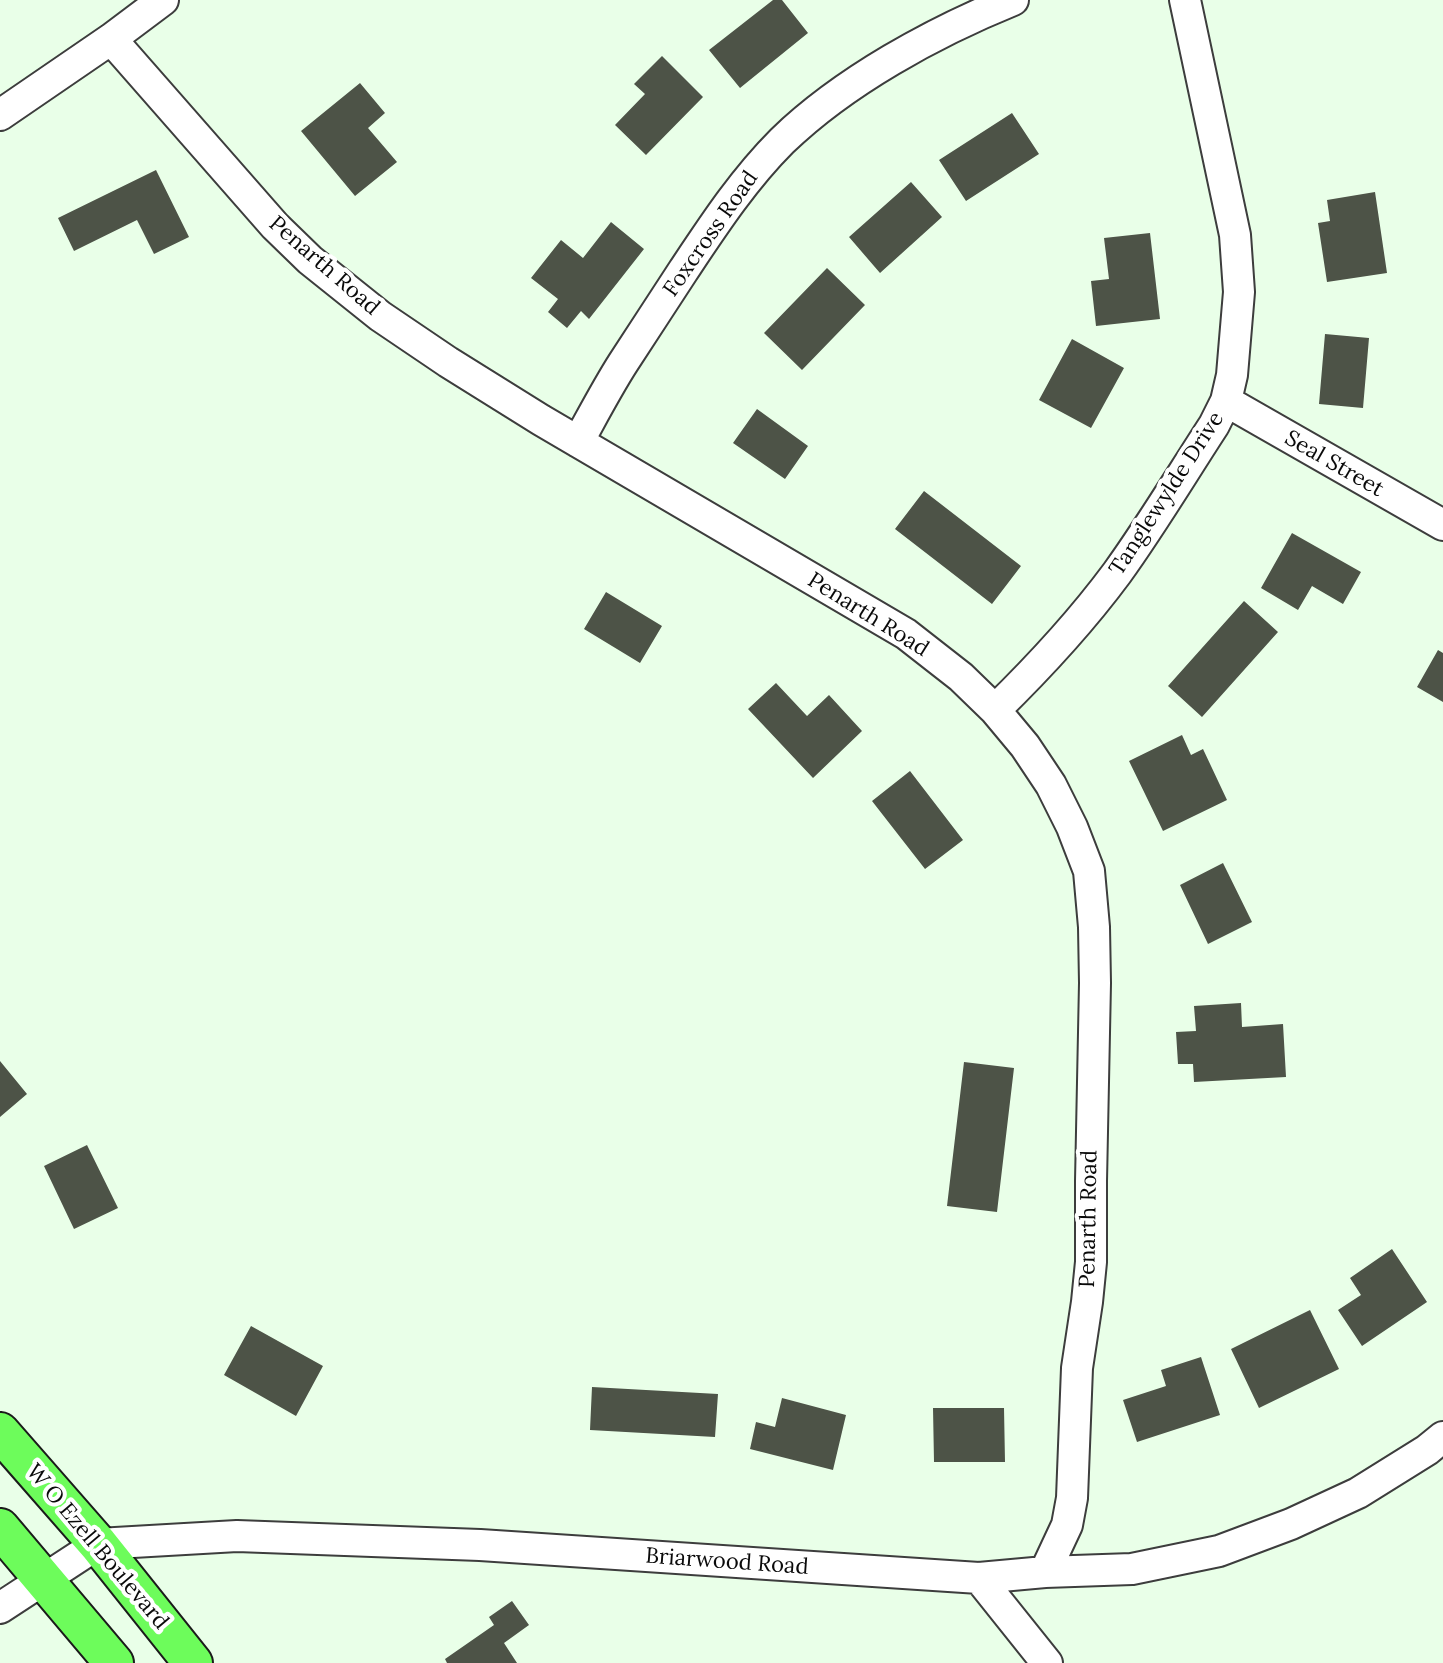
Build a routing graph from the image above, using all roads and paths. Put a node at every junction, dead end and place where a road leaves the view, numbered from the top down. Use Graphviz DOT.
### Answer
graph roads {
  1 [pos="163,0"];
  2 [pos="1013,0"];
  3 [pos="1185,0"];
  4 [pos="111,39"];
  5 [pos="0,115"];
  6 [pos="1226,401"];
  7 [pos="578,442"];
  8 [pos="1443,525"];
  9 [pos="995,710"];
  10 [pos="0,1432"];
  11 [pos="1443,1437"];
  12 [pos="0,1528"];
  13 [pos="98,1544"];
  14 [pos="1045,1572"];
  15 [pos="979,1578"];
  16 [pos="44,1579"];
  17 [pos="0,1608"];
  18 [pos="114,1663"];
  19 [pos="193,1663"];
  20 [pos="1047,1663"];
  1 -- 4 [label="street"];
  2 -- 7 [label="street, Foxcross Road"];
  3 -- 6 [label="street, Tanglewylde Drive"];
  4 -- 5 [label="street"];
  4 -- 7 [label="street, Penarth Road"];
  6 -- 8 [label="street, Seal Street"];
  6 -- 9 [label="street, Tanglewylde Drive"];
  7 -- 9 [label="street, Penarth Road"];
  9 -- 14 [label="street, Penarth Road"];
  10 -- 13 [label="main road, W O Ezell Boulevard"];
  11 -- 14 [label="street, Briarwood Road"];
  12 -- 16 [label="main road"];
  13 -- 15 [label="street, Briarwood Road"];
  13 -- 16 [label="street, Briarwood Road"];
  13 -- 19 [label="main road, W O Ezell Boulevard"];
  14 -- 15 [label="street, Briarwood Road"];
  15 -- 20 [label="street"];
  16 -- 17 [label="street, Briarwood Road"];
  16 -- 18 [label="main road"];
}
